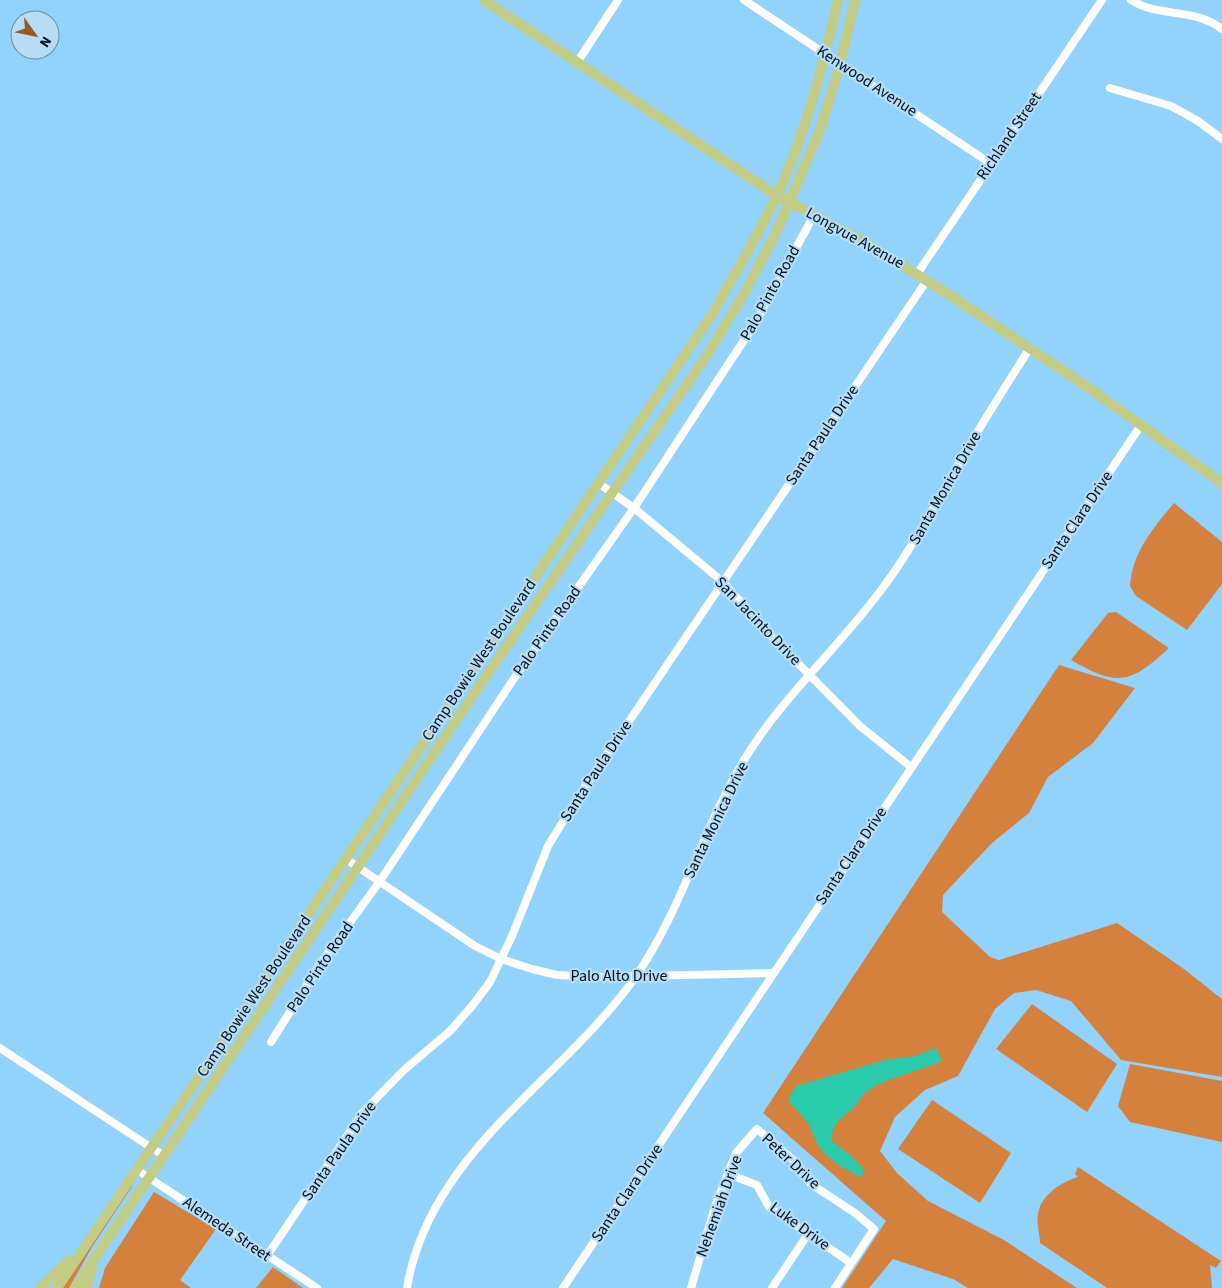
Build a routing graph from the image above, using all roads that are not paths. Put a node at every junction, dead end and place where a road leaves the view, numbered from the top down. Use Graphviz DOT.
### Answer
graph roads {
  1 [pos="484,0"];
  2 [pos="618,0"];
  3 [pos="744,0"];
  4 [pos="838,0"];
  5 [pos="855,0"];
  6 [pos="1102,0"];
  7 [pos="1131,0"];
  8 [pos="1222,29"];
  9 [pos="826,54"];
  10 [pos="578,61"];
  11 [pos="840,64"];
  12 [pos="1110,88"];
  13 [pos="1222,139"];
  14 [pos="990,163"];
  15 [pos="776,195"];
  16 [pos="790,202"];
  17 [pos="814,215"];
  18 [pos="917,274"];
  19 [pos="927,280"];
  20 [pos="1030,348"];
  21 [pos="1141,425"];
  22 [pos="598,483"];
  23 [pos="1222,483"];
  24 [pos="611,492"];
  25 [pos="634,508"];
  26 [pos="722,582"];
  27 [pos="470,673"];
  28 [pos="809,674"];
  29 [pos="482,682"];
  30 [pos="911,767"];
  31 [pos="346,859"];
  32 [pos="357,867"];
  33 [pos="380,881"];
  34 [pos="501,959"];
  35 [pos="774,974"];
  36 [pos="634,978"];
  37 [pos="271,1042"];
  38 [pos="0,1048"];
  39 [pos="757,1129"];
  40 [pos="151,1148"];
  41 [pos="164,1156"];
  42 [pos="137,1170"];
  43 [pos="728,1174"];
  44 [pos="150,1178"];
  45 [pos="94,1233"];
  46 [pos="808,1234"];
  47 [pos="268,1256"];
  48 [pos="95,1258"];
  49 [pos="851,1263"];
  50 [pos="40,1288"];
  51 [pos="57,1288"];
  52 [pos="75,1288"];
  53 [pos="86,1288"];
  54 [pos="317,1288"];
  55 [pos="407,1288"];
  56 [pos="562,1288"];
  57 [pos="691,1288"];
  58 [pos="772,1288"];
  59 [pos="834,1288"];
  1 -- 10 [label="main road, Longvue Avenue"];
  2 -- 10 [label="street"];
  3 -- 9 [label="street, Kenwood Avenue"];
  4 -- 9 [label="main road, Camp Bowie West Boulevard"];
  5 -- 11 [label="main road, Camp Bowie West Boulevard"];
  6 -- 14 [label="street, Richland Street"];
  7 -- 8 [label="street"];
  9 -- 11 [label="street, Kenwood Avenue"];
  9 -- 15 [label="main road, Camp Bowie West Boulevard"];
  10 -- 15 [label="main road, Longvue Avenue"];
  11 -- 14 [label="street, Kenwood Avenue"];
  11 -- 16 [label="main road, Camp Bowie West Boulevard"];
  12 -- 13 [label="street"];
  14 -- 18 [label="street, Richland Street"];
  15 -- 16 [label="main road, Longvue Avenue"];
  15 -- 22 [label="main road, Camp Bowie West Boulevard"];
  16 -- 17 [label="main road, Longvue Avenue"];
  16 -- 24 [label="main road, Camp Bowie West Boulevard"];
  17 -- 18 [label="main road, Longvue Avenue"];
  17 -- 25 [label="street, Palo Pinto Road"];
  18 -- 19 [label="main road, Longvue Avenue"];
  19 -- 20 [label="main road, Longvue Avenue"];
  19 -- 26 [label="street, Santa Paula Drive"];
  20 -- 21 [label="main road, Longvue Avenue"];
  20 -- 28 [label="street, Santa Monica Drive"];
  21 -- 23 [label="main road, Longvue Avenue"];
  21 -- 30 [label="street, Santa Clara Drive"];
  22 -- 24 [label="street, San Jacinto Drive"];
  22 -- 27 [label="main road, Camp Bowie West Boulevard"];
  24 -- 25 [label="street, San Jacinto Drive"];
  24 -- 29 [label="main road, Camp Bowie West Boulevard"];
  25 -- 26 [label="street, San Jacinto Drive"];
  25 -- 33 [label="street, Palo Pinto Road"];
  26 -- 28 [label="street, San Jacinto Drive"];
  26 -- 34 [label="street, Santa Paula Drive"];
  27 -- 29 [label="main road"];
  27 -- 31 [label="main road, Camp Bowie West Boulevard"];
  28 -- 30 [label="street, San Jacinto Drive"];
  28 -- 36 [label="street, Santa Monica Drive"];
  29 -- 32 [label="main road, Camp Bowie West Boulevard"];
  30 -- 35 [label="street, Santa Clara Drive"];
  31 -- 32 [label="street, Palo Alto Drive"];
  31 -- 40 [label="main road, Camp Bowie West Boulevard"];
  32 -- 33 [label="street, Palo Alto Drive"];
  32 -- 41 [label="main road, Camp Bowie West Boulevard"];
  33 -- 34 [label="street, Palo Alto Drive"];
  33 -- 37 [label="street, Palo Pinto Road"];
  34 -- 36 [label="street, Palo Alto Drive"];
  34 -- 47 [label="street, Santa Paula Drive"];
  35 -- 36 [label="street, Palo Alto Drive"];
  35 -- 56 [label="street, Santa Clara Drive"];
  36 -- 55 [label="street, Santa Monica Drive"];
  38 -- 40 [label="street"];
  39 -- 43 [label="street, Nehemiah Drive"];
  39 -- 49 [label="street, Peter Drive"];
  40 -- 41 [label="street"];
  40 -- 42 [label="main road, Camp Bowie West Boulevard"];
  41 -- 44 [label="main road, Camp Bowie West Boulevard"];
  42 -- 44 [label="street, Alemeda Street"];
  42 -- 45 [label="main road, Camp Bowie West Boulevard"];
  43 -- 46 [label="street, Luke Drive"];
  43 -- 57 [label="street, Nehemiah Drive"];
  44 -- 47 [label="street, Alemeda Street"];
  44 -- 48 [label="main road, Camp Bowie West Boulevard"];
  45 -- 50 [label="main road"];
  45 -- 51 [label="main road, Camp Bowie West Boulevard"];
  46 -- 49 [label="street, Luke Drive"];
  46 -- 58 [label="street"];
  47 -- 54 [label="street, Alemeda Street"];
  48 -- 52 [label="main road, Camp Bowie West Boulevard"];
  48 -- 53 [label="main road"];
  49 -- 59 [label="street"];
}
